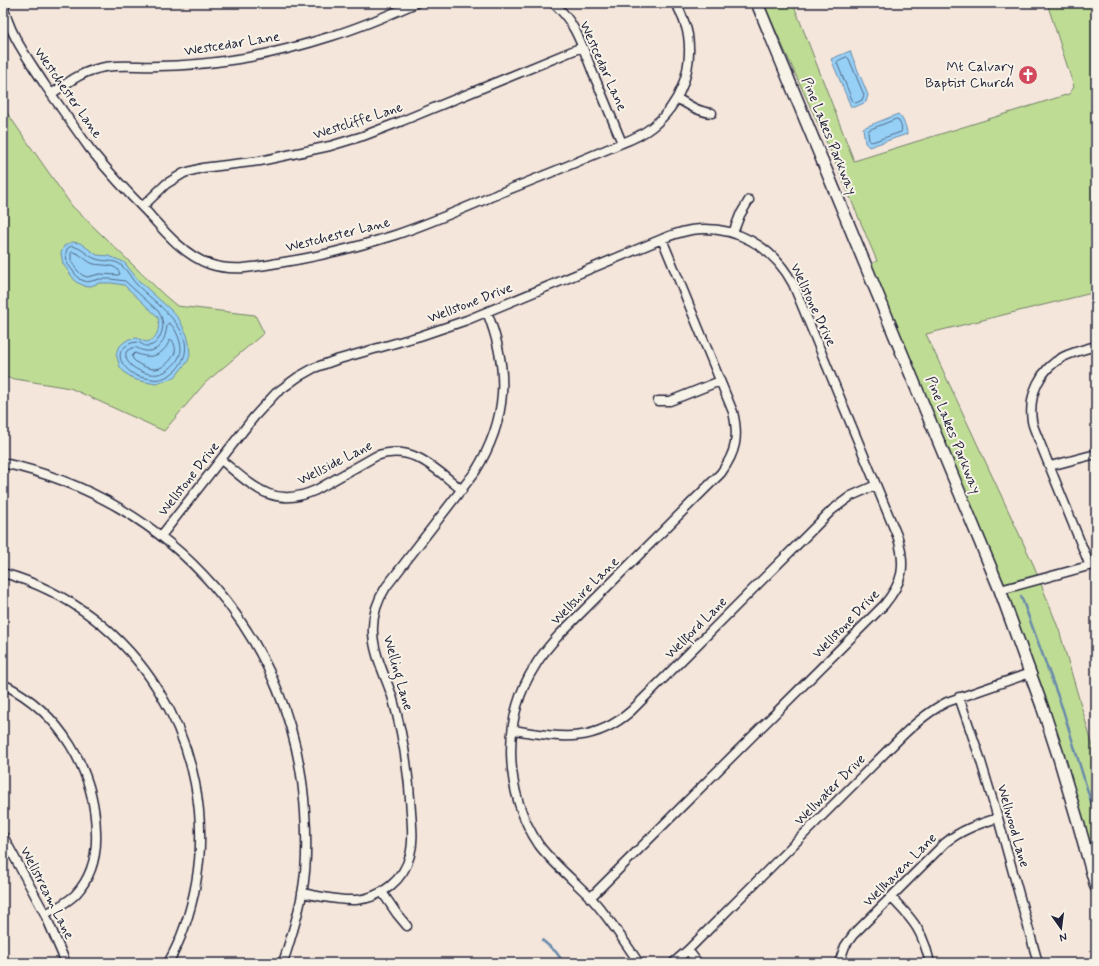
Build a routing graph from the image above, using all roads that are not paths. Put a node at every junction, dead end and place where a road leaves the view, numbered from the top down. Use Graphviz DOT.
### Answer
graph roads {
  1 [pos="3,3"];
  2 [pos="416,3"];
  3 [pos="553,3"];
  4 [pos="676,3"];
  5 [pos="757,3"];
  6 [pos="582,47"];
  7 [pos="51,94"];
  8 [pos="677,98"];
  9 [pos="712,112"];
  10 [pos="622,143"];
  11 [pos="750,200"];
  12 [pos="142,207"];
  13 [pos="733,233"];
  14 [pos="662,239"];
  15 [pos="487,312"];
  16 [pos="1096,346"];
  17 [pos="720,380"];
  18 [pos="658,401"];
  19 [pos="1096,454"];
  20 [pos="221,460"];
  21 [pos="3,463"];
  22 [pos="1050,466"];
  23 [pos="876,486"];
  24 [pos="462,490"];
  25 [pos="161,536"];
  26 [pos="1093,565"];
  27 [pos="3,572"];
  28 [pos="1000,590"];
  29 [pos="1030,672"];
  30 [pos="3,684"];
  31 [pos="959,697"];
  32 [pos="513,730"];
  33 [pos="998,818"];
  34 [pos="3,836"];
  35 [pos="1096,888"];
  36 [pos="382,892"];
  37 [pos="302,893"];
  38 [pos="891,897"];
  39 [pos="590,898"];
  40 [pos="45,914"];
  41 [pos="407,926"];
  42 [pos="688,950"];
  43 [pos="66,963"];
  44 [pos="168,963"];
  45 [pos="283,963"];
  46 [pos="639,963"];
  47 [pos="673,963"];
  48 [pos="698,963"];
  49 [pos="839,963"];
  50 [pos="930,963"];
  51 [pos="1038,963"];
  1 -- 7 [label="street, Westchester Lane"];
  2 -- 7 [label="street, Westcedar Lane"];
  3 -- 6 [label="street, Westcedar Lane"];
  4 -- 8 [label="street, Westchester Lane"];
  5 -- 28 [label="street, Pine Lakes Parkway"];
  6 -- 10 [label="street, Westcedar Lane"];
  6 -- 12 [label="street, Westcliffe Lane"];
  7 -- 12 [label="street, Westchester Lane"];
  8 -- 9 [label="street"];
  8 -- 10 [label="street, Westchester Lane"];
  10 -- 12 [label="street, Westchester Lane"];
  11 -- 13 [label="street"];
  13 -- 14 [label="street, Wellstone Drive"];
  13 -- 23 [label="street, Wellstone Drive"];
  14 -- 15 [label="street, Wellstone Drive"];
  14 -- 17 [label="street, Wellshire Lane"];
  15 -- 20 [label="street, Wellstone Drive"];
  15 -- 24 [label="street, Welling Lane"];
  16 -- 22 [label="street"];
  17 -- 18 [label="street"];
  17 -- 32 [label="street, Wellshire Lane"];
  19 -- 22 [label="street"];
  20 -- 24 [label="street, Wellside Lane"];
  20 -- 25 [label="street, Wellstone Drive"];
  21 -- 25 [label="street"];
  22 -- 26 [label="street"];
  23 -- 32 [label="street, Wellford Lane"];
  23 -- 39 [label="street, Wellstone Drive"];
  24 -- 36 [label="street, Welling Lane"];
  25 -- 37 [label="street"];
  26 -- 28 [label="street"];
  27 -- 44 [label="street"];
  28 -- 29 [label="street, Pine Lakes Parkway"];
  29 -- 31 [label="street, Wellwater Drive"];
  29 -- 35 [label="street, Pine Lakes Parkway"];
  30 -- 40 [label="street"];
  31 -- 33 [label="street, Wellwood Lane"];
  31 -- 42 [label="street, Wellwater Drive"];
  32 -- 39 [label="street, Wellshire Lane"];
  33 -- 38 [label="street, Wellhaven Lane"];
  33 -- 51 [label="street, Wellwood Lane"];
  34 -- 40 [label="street, Wellstream Lane"];
  36 -- 37 [label="street, Welling Lane"];
  36 -- 41 [label="street"];
  37 -- 45 [label="street"];
  38 -- 49 [label="street, Wellhaven Lane"];
  38 -- 50 [label="street"];
  39 -- 46 [label="street, Wellshire Lane"];
  40 -- 43 [label="street, Wellstream Lane"];
  42 -- 47 [label="street, Wellwater Drive"];
  42 -- 48 [label="street"];
}
